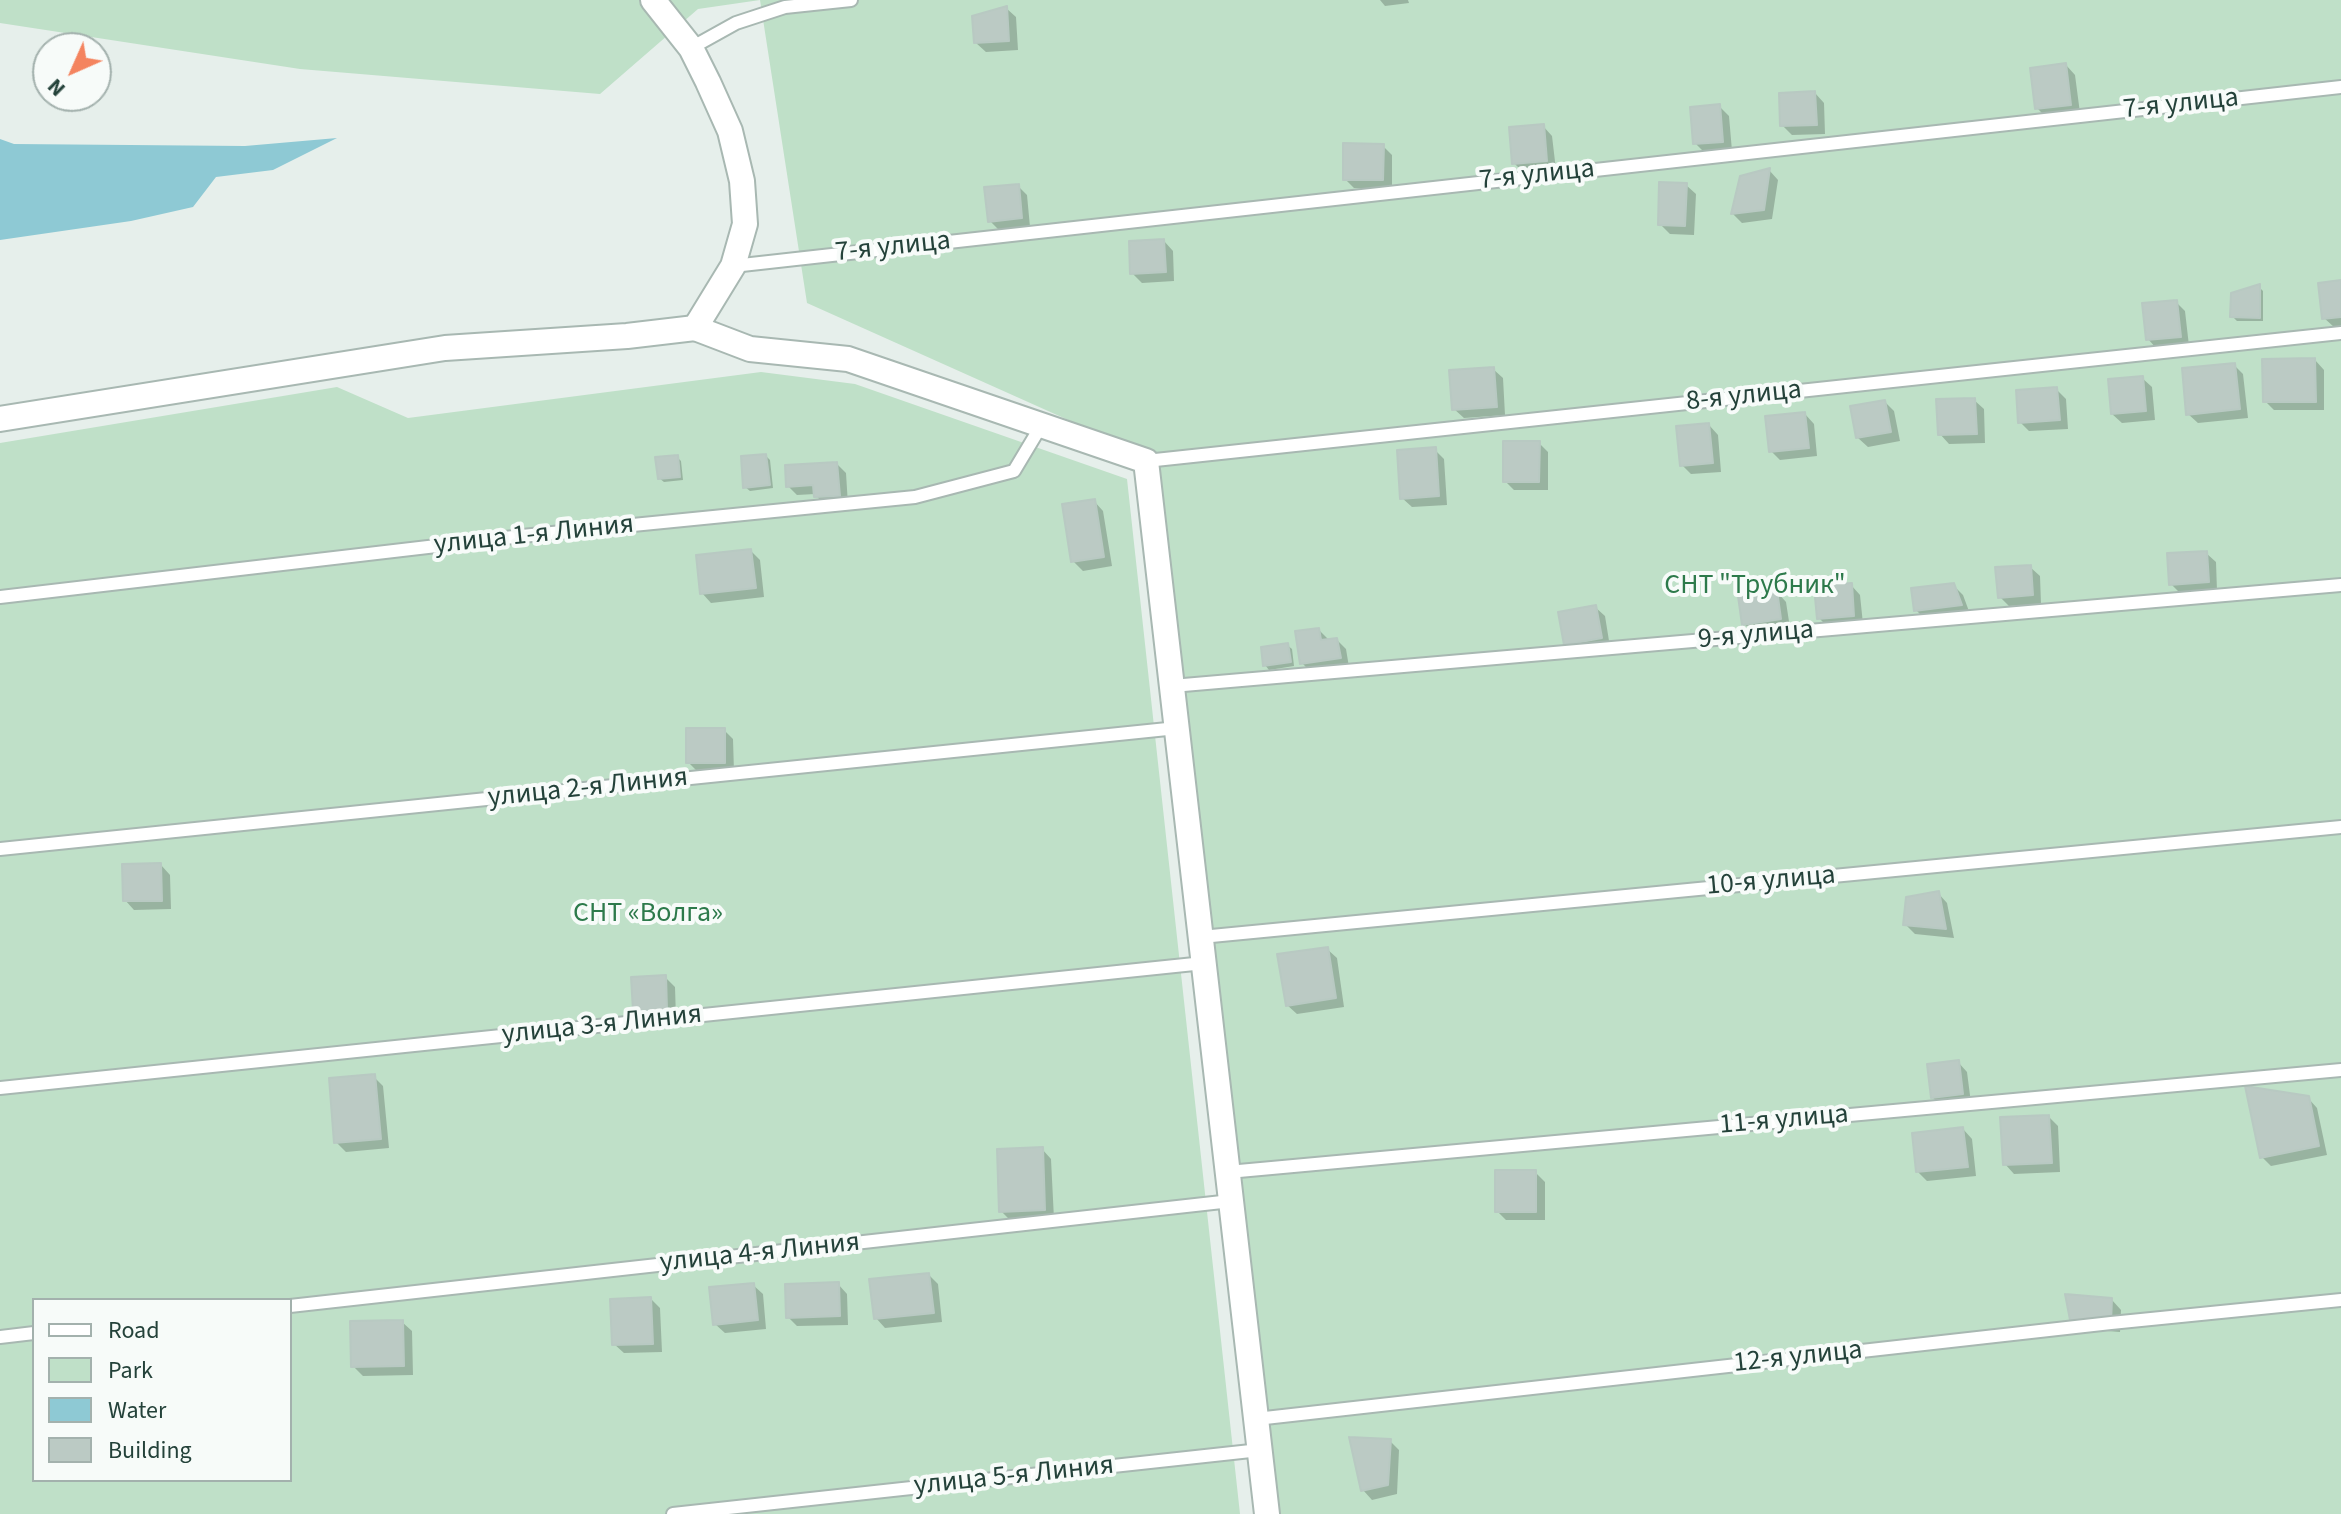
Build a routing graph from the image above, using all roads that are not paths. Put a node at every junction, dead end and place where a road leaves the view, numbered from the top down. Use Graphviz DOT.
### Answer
graph roads {
  1 [pos="653,0"];
  2 [pos="851,0"];
  3 [pos="691,48"];
  4 [pos="2341,87"];
  5 [pos="733,266"];
  6 [pos="695,328"];
  7 [pos="2341,333"];
  8 [pos="0,419"];
  9 [pos="1041,426"];
  10 [pos="1146,461"];
  11 [pos="2341,585"];
  12 [pos="0,597"];
  13 [pos="1172,686"];
  14 [pos="1177,728"];
  15 [pos="2341,827"];
  16 [pos="0,849"];
  17 [pos="1201,937"];
  18 [pos="1204,963"];
  19 [pos="2341,1070"];
  20 [pos="0,1088"];
  21 [pos="1228,1172"];
  22 [pos="1231,1201"];
  23 [pos="2341,1300"];
  24 [pos="292,1306"];
  25 [pos="32,1333"];
  26 [pos="0,1337"];
  27 [pos="1256,1419"];
  28 [pos="1260,1450"];
  29 [pos="673,1514"];
  30 [pos="1267,1514"];
  1 -- 3 [label="street"];
  2 -- 3 [label="lane"];
  3 -- 5 [label="street"];
  4 -- 5 [label="lane, 7-я улица"];
  5 -- 6 [label="street"];
  6 -- 8 [label="street"];
  6 -- 9 [label="street"];
  7 -- 10 [label="lane, 8-я улица"];
  9 -- 10 [label="street"];
  9 -- 12 [label="lane, улица 1-я Линия"];
  10 -- 13 [label="street"];
  11 -- 13 [label="lane, 9-я улица"];
  13 -- 14 [label="street"];
  14 -- 16 [label="lane, улица 2-я Линия"];
  14 -- 17 [label="street"];
  15 -- 17 [label="lane, 10-я улица"];
  17 -- 18 [label="street"];
  18 -- 20 [label="lane, улица 3-я Линия"];
  18 -- 21 [label="street"];
  19 -- 21 [label="lane, 11-я улица"];
  21 -- 22 [label="street"];
  22 -- 24 [label="lane, улица 4-я Линия"];
  22 -- 27 [label="street"];
  23 -- 27 [label="lane, 12-я улица"];
  25 -- 26 [label="lane"];
  27 -- 28 [label="street"];
  28 -- 29 [label="lane, улица 5-я Линия"];
  28 -- 30 [label="street"];
}
